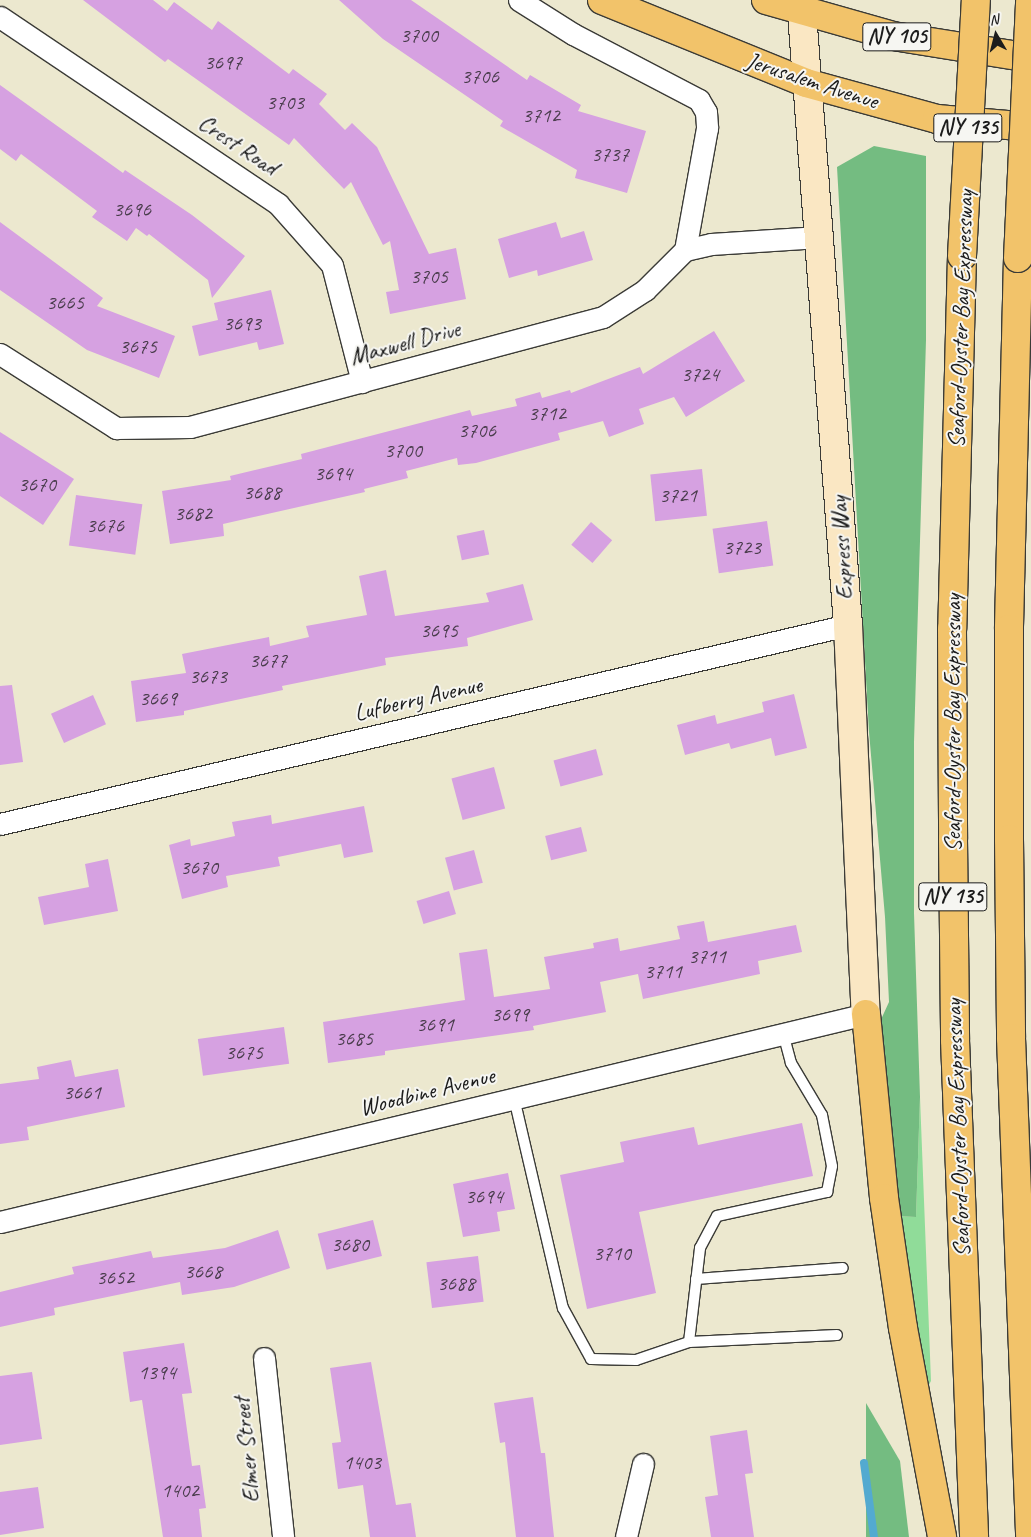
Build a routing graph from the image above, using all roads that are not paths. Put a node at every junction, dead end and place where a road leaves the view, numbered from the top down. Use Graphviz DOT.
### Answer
graph roads {
  1 [pos="519,0"];
  2 [pos="602,0"];
  3 [pos="766,0"];
  4 [pos="976,0"];
  5 [pos="1030,0"];
  6 [pos="802,5"];
  7 [pos="0,17"];
  8 [pos="1031,58"];
  9 [pos="806,83"];
  10 [pos="1031,127"];
  11 [pos="819,237"];
  12 [pos="685,250"];
  13 [pos="0,354"];
  14 [pos="362,382"];
  15 [pos="848,626"];
  16 [pos="0,824"];
  17 [pos="866,1014"];
  18 [pos="783,1034"];
  19 [pos="514,1098"];
  20 [pos="0,1222"];
  21 [pos="843,1268"];
  22 [pos="696,1280"];
  23 [pos="837,1335"];
  24 [pos="689,1342"];
  25 [pos="264,1358"];
  26 [pos="643,1464"];
  27 [pos="283,1537"];
  28 [pos="626,1537"];
  29 [pos="942,1537"];
  30 [pos="974,1537"];
  31 [pos="1030,1537"];
  1 -- 12 [label="street"];
  2 -- 9 [label="main road, Jerusalem Avenue"];
  3 -- 6 [label="main road, NY 105"];
  4 -- 30 [label="main road, Seaford-Oyster Bay Expressway / NY 135, bridge"];
  5 -- 31 [label="main road, NY 135, bridge"];
  6 -- 8 [label="main road, NY 105"];
  6 -- 9 [label="main road, Express Way"];
  7 -- 14 [label="street, Crest Road"];
  9 -- 10 [label="main road, Jerusalem Avenue"];
  9 -- 11 [label="main road, Express Way"];
  11 -- 12 [label="street"];
  11 -- 15 [label="main road, Express Way"];
  12 -- 14 [label="street, Maxwell Drive"];
  13 -- 14 [label="street, Maxwell Drive"];
  15 -- 16 [label="street, Lufberry Avenue"];
  15 -- 17 [label="main road, Express Way"];
  17 -- 18 [label="street, Woodbine Avenue"];
  17 -- 29 [label="main road"];
  18 -- 19 [label="street, Woodbine Avenue"];
  18 -- 22 [label="lane"];
  19 -- 20 [label="street, Woodbine Avenue"];
  19 -- 24 [label="lane"];
  21 -- 22 [label="lane"];
  22 -- 24 [label="lane"];
  23 -- 24 [label="lane"];
  25 -- 27 [label="street, Elmer Street"];
  26 -- 28 [label="street"];
}
